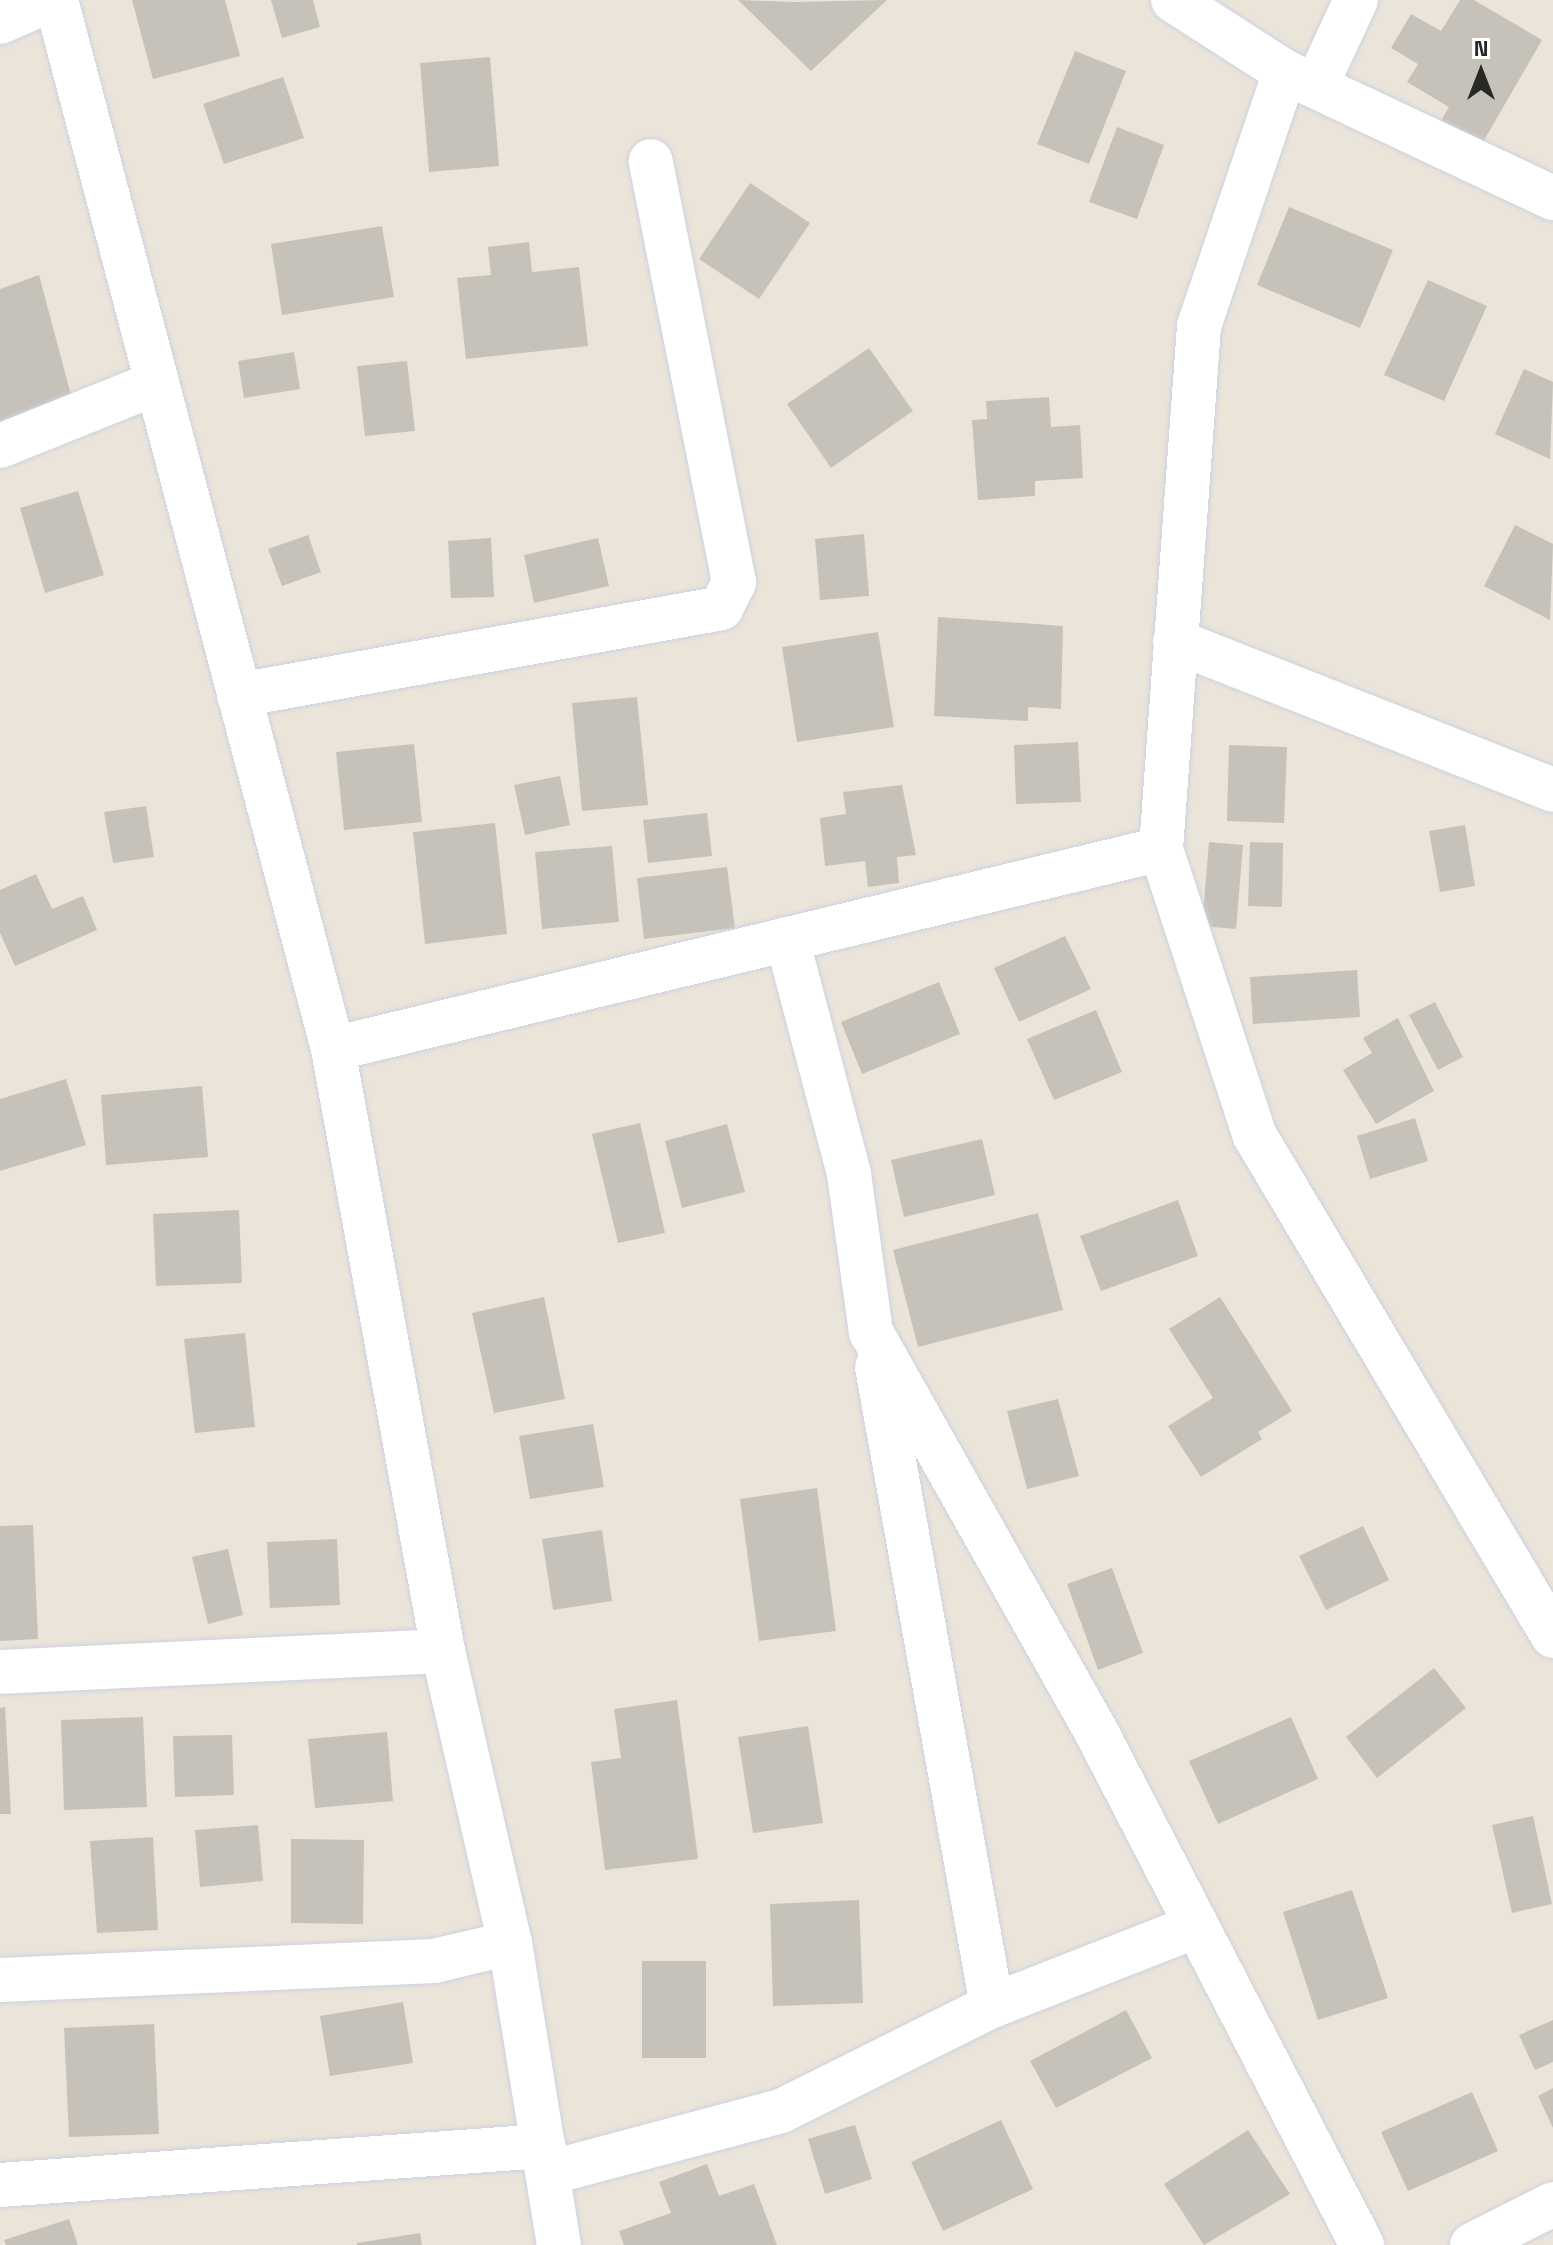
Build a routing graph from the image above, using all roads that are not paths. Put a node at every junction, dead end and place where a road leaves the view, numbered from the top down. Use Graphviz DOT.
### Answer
graph roads {
  1 [pos="53,0"];
  2 [pos="1173,0"];
  3 [pos="1356,0"];
  4 [pos="0,22"];
  5 [pos="1300,79"];
  6 [pos="651,161"];
  7 [pos="1553,198"];
  8 [pos="157,383"];
  9 [pos="0,446"];
  10 [pos="1175,641"];
  11 [pos="239,695"];
  12 [pos="1553,790"];
  13 [pos="1161,849"];
  14 [pos="787,939"];
  15 [pos="333,1049"];
  16 [pos="871,1332"];
  17 [pos="1553,1636"];
  18 [pos="443,1651"];
  19 [pos="0,1672"];
  20 [pos="1196,1926"];
  21 [pos="510,1943"];
  22 [pos="0,1980"];
  23 [pos="992,2006"];
  24 [pos="546,2160"];
  25 [pos="0,2185"];
  26 [pos="1553,2204"];
  27 [pos="559,2245"];
  28 [pos="1362,2245"];
  29 [pos="1472,2245"];
  1 -- 4 [label="street"];
  1 -- 8 [label="street"];
  2 -- 5 [label="street"];
  3 -- 5 [label="street"];
  5 -- 7 [label="street"];
  5 -- 10 [label="street"];
  6 -- 11 [label="street"];
  8 -- 9 [label="street"];
  8 -- 11 [label="street"];
  10 -- 12 [label="street"];
  10 -- 13 [label="street"];
  11 -- 15 [label="street"];
  13 -- 14 [label="street"];
  13 -- 17 [label="street"];
  14 -- 15 [label="street"];
  14 -- 16 [label="street"];
  15 -- 18 [label="street"];
  16 -- 20 [label="street"];
  16 -- 23 [label="street"];
  18 -- 19 [label="street"];
  18 -- 21 [label="street"];
  20 -- 23 [label="street"];
  20 -- 28 [label="street"];
  21 -- 22 [label="street"];
  21 -- 24 [label="street"];
  23 -- 24 [label="street"];
  24 -- 25 [label="street"];
  24 -- 27 [label="street"];
  26 -- 29 [label="street"];
}
